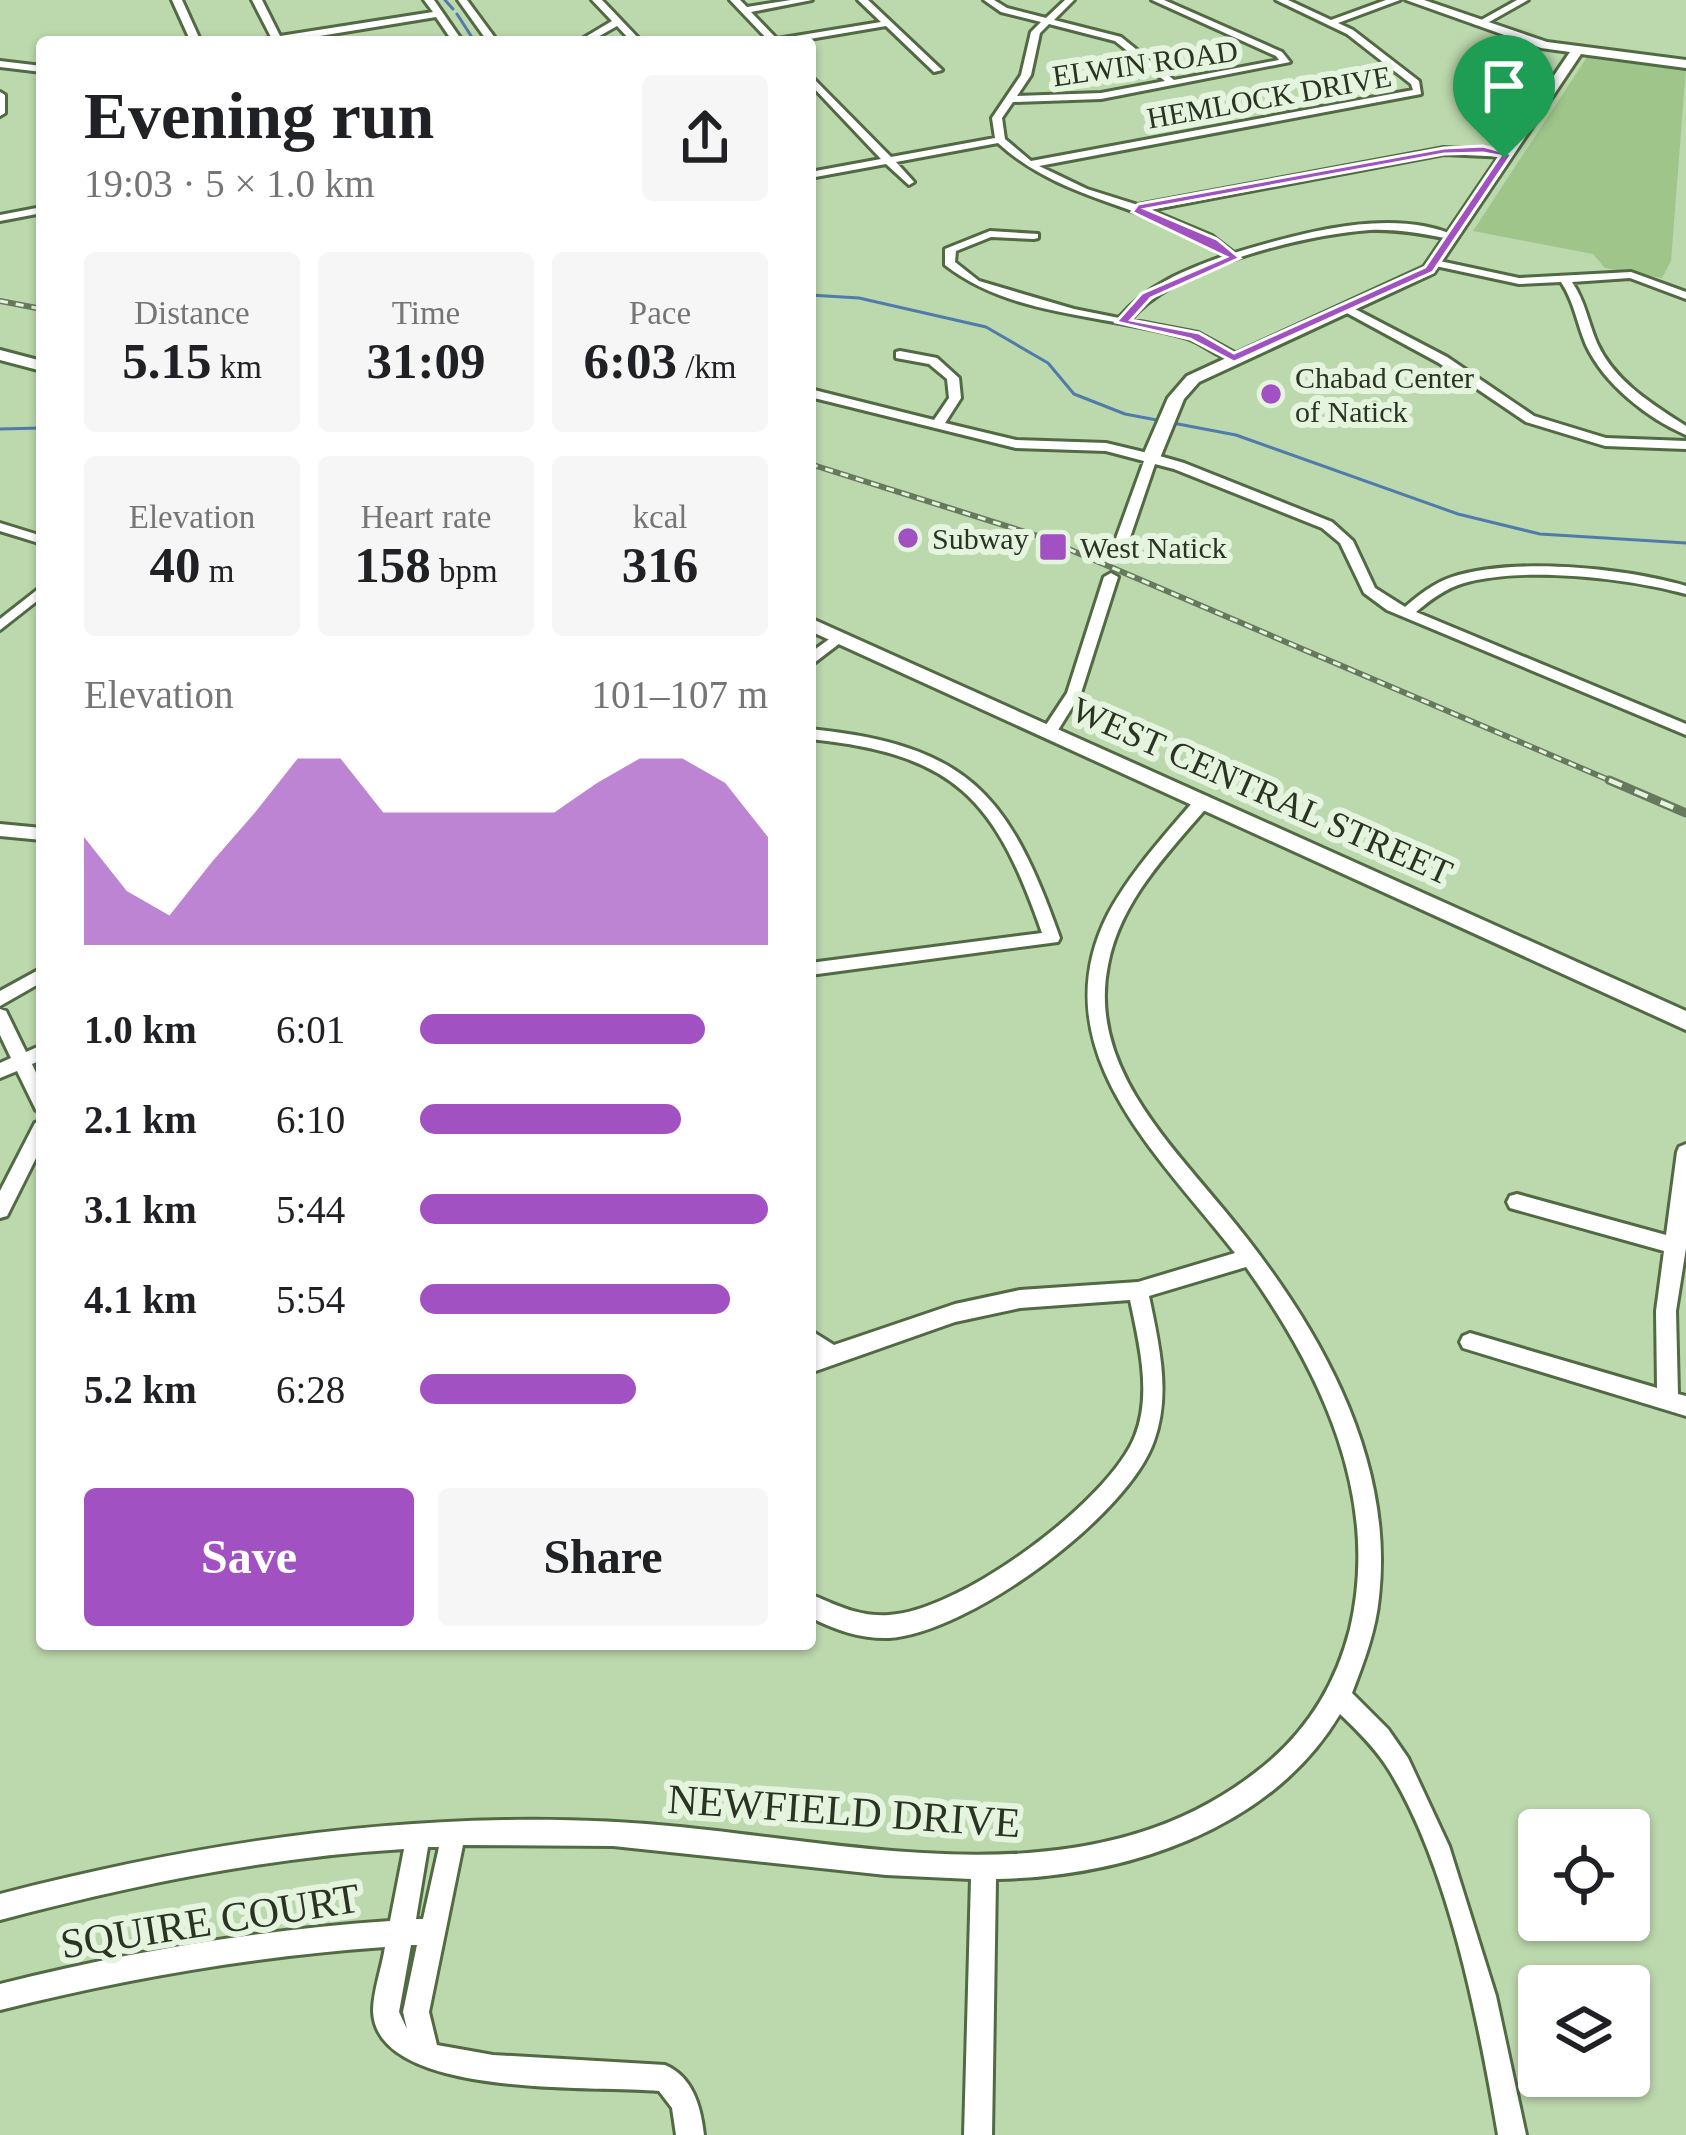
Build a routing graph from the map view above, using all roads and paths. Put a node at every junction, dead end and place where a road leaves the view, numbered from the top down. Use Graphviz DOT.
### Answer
graph roads {
  1 [pos="177,0"];
  2 [pos="257,0"];
  3 [pos="429,0"];
  4 [pos="463,0"];
  5 [pos="597,0"];
  6 [pos="735,0"];
  7 [pos="808,0"];
  8 [pos="863,0"];
  9 [pos="988,0"];
  10 [pos="1070,0"];
  11 [pos="1156,0"];
  12 [pos="1281,0"];
  13 [pos="1395,0"];
  14 [pos="1412,0"];
  15 [pos="1524,0"];
  16 [pos="745,10"];
  17 [pos="439,14"];
  18 [pos="1048,19"];
  19 [pos="617,22"];
  20 [pos="1333,22"];
  21 [pos="889,23"];
  22 [pos="1479,24"];
  23 [pos="193,36"];
  24 [pos="275,36"];
  25 [pos="307,36"];
  26 [pos="454,36"];
  27 [pos="489,36"];
  28 [pos="592,36"];
  29 [pos="631,36"];
  30 [pos="769,36"];
  31 [pos="811,36"];
  32 [pos="1576,51"];
  33 [pos="0,64"];
  34 [pos="1686,64"];
  35 [pos="36,68"];
  36 [pos="937,70"];
  37 [pos="1174,84"];
  38 [pos="816,92"];
  39 [pos="0,95"];
  40 [pos="1009,99"];
  41 [pos="0,113"];
  42 [pos="1000,140"];
  43 [pos="1507,154"];
  44 [pos="888,160"];
  45 [pos="1031,164"];
  46 [pos="816,174"];
  47 [pos="909,182"];
  48 [pos="1136,209"];
  49 [pos="36,211"];
  50 [pos="0,218"];
  51 [pos="1034,236"];
  52 [pos="1453,237"];
  53 [pos="1234,258"];
  54 [pos="1435,263"];
  55 [pos="1564,279"];
  56 [pos="1686,296"];
  57 [pos="1349,310"];
  58 [pos="1122,322"];
  59 [pos="901,355"];
  60 [pos="1,356"];
  61 [pos="1234,358"];
  62 [pos="36,365"];
  63 [pos="816,395"];
  64 [pos="937,425"];
  65 [pos="1686,430"];
  66 [pos="1686,445"];
  67 [pos="1150,458"];
  68 [pos="2,526"];
  69 [pos="36,538"];
  70 [pos="1117,555"];
  71 [pos="1111,577"];
  72 [pos="1686,590"];
  73 [pos="36,595"];
  74 [pos="1406,614"];
  75 [pos="0,626"];
  76 [pos="816,627"];
  77 [pos="839,637"];
  78 [pos="816,656"];
  79 [pos="1686,730"];
  80 [pos="1050,731"];
  81 [pos="816,735"];
  82 [pos="1203,801"];
  83 [pos="0,830"];
  84 [pos="36,833"];
  85 [pos="816,968"];
  86 [pos="36,978"];
  87 [pos="0,999"];
  88 [pos="0,1016"];
  89 [pos="1686,1021"];
  90 [pos="33,1056"];
  91 [pos="0,1071"];
  92 [pos="36,1140"];
  93 [pos="1686,1153"];
  94 [pos="1517,1202"];
  95 [pos="0,1210"];
  96 [pos="1677,1246"];
  97 [pos="1250,1257"];
  98 [pos="1138,1291"];
  99 [pos="1470,1342"];
  100 [pos="820,1360"];
  101 [pos="1677,1403"];
  102 [pos="816,1609"];
  103 [pos="1339,1696"];
  104 [pos="453,1836"];
  105 [pos="418,1837"];
  106 [pos="984,1868"];
  107 [pos="0,1906"];
  108 [pos="433,1930"];
  109 [pos="401,1932"];
  110 [pos="0,1997"];
  111 [pos="425,2051"];
  112 [pos="690,2135"];
  113 [pos="978,2135"];
  114 [pos="1512,2135"];
  1 -- 23 [label="street"];
  2 -- 24 [label="street"];
  3 -- 17 [label="street"];
  4 -- 27 [label="street"];
  5 -- 19 [label="street"];
  6 -- 16 [label="street"];
  7 -- 16 [label="street"];
  8 -- 21 [label="street"];
  9 -- 18 [label="street"];
  10 -- 18 [label="street"];
  11 -- 37 [label="street, ELWIN ROAD"];
  12 -- 20 [label="street, HEMLOCK DRIVE"];
  13 -- 20 [label="street"];
  14 -- 22 [label="street"];
  15 -- 22 [label="street"];
  16 -- 30 [label="street"];
  17 -- 25 [label="street"];
  17 -- 26 [label="street"];
  18 -- 37 [label="street"];
  18 -- 40 [label="street"];
  19 -- 28 [label="street"];
  19 -- 29 [label="street"];
  20 -- 45 [label="street, HEMLOCK DRIVE"];
  21 -- 31 [label="street"];
  21 -- 36 [label="street"];
  22 -- 32 [label="street"];
  32 -- 34 [label="street"];
  32 -- 43 [label="street"];
  33 -- 35 [label="street"];
  37 -- 40 [label="street, ELWIN ROAD"];
  38 -- 44 [label="street"];
  39 -- 41 [label="street"];
  40 -- 42 [label="street"];
  42 -- 44 [label="street"];
  42 -- 45 [label="street"];
  43 -- 48 [label="street"];
  43 -- 52 [label="street"];
  44 -- 46 [label="street"];
  44 -- 47 [label="street"];
  45 -- 48 [label="street"];
  48 -- 53 [label="street"];
  49 -- 50 [label="street"];
  51 -- 58 [label="street"];
  52 -- 53 [label="street"];
  52 -- 54 [label="street"];
  53 -- 58 [label="street"];
  54 -- 55 [label="street"];
  54 -- 57 [label="street"];
  55 -- 56 [label="street"];
  55 -- 65 [label="street"];
  57 -- 61 [label="street"];
  57 -- 66 [label="street"];
  58 -- 61 [label="street"];
  59 -- 64 [label="street"];
  60 -- 62 [label="street"];
  61 -- 67 [label="street"];
  63 -- 64 [label="street"];
  64 -- 67 [label="street"];
  67 -- 70 [label="street"];
  67 -- 74 [label="street"];
  68 -- 69 [label="street"];
  71 -- 80 [label="street"];
  72 -- 74 [label="street"];
  73 -- 75 [label="street"];
  74 -- 79 [label="street"];
  76 -- 77 [label="street, WEST CENTRAL STREET"];
  77 -- 78 [label="street"];
  77 -- 80 [label="street, WEST CENTRAL STREET"];
  80 -- 82 [label="street, WEST CENTRAL STREET"];
  81 -- 85 [label="street"];
  82 -- 89 [label="street, WEST CENTRAL STREET"];
  82 -- 97 [label="street, NEWFIELD DRIVE"];
  83 -- 84 [label="street"];
  86 -- 87 [label="street"];
  88 -- 90 [label="street"];
  90 -- 91 [label="street"];
  92 -- 95 [label="street"];
  93 -- 96 [label="street"];
  94 -- 96 [label="street"];
  96 -- 101 [label="street"];
  97 -- 98 [label="street"];
  97 -- 103 [label="street, NEWFIELD DRIVE"];
  98 -- 100 [label="street"];
  98 -- 102 [label="street"];
  99 -- 101 [label="street"];
  103 -- 106 [label="street, NEWFIELD DRIVE"];
  103 -- 114 [label="street"];
  104 -- 105 [label="street, NEWFIELD DRIVE"];
  104 -- 106 [label="street, NEWFIELD DRIVE"];
  104 -- 108 [label="street"];
  105 -- 107 [label="street, NEWFIELD DRIVE"];
  105 -- 109 [label="street"];
  106 -- 113 [label="street"];
  108 -- 109 [label="street, SQUIRE COURT"];
  108 -- 111 [label="street"];
  109 -- 110 [label="street, SQUIRE COURT"];
  109 -- 111 [label="street"];
  111 -- 112 [label="street"];
}
